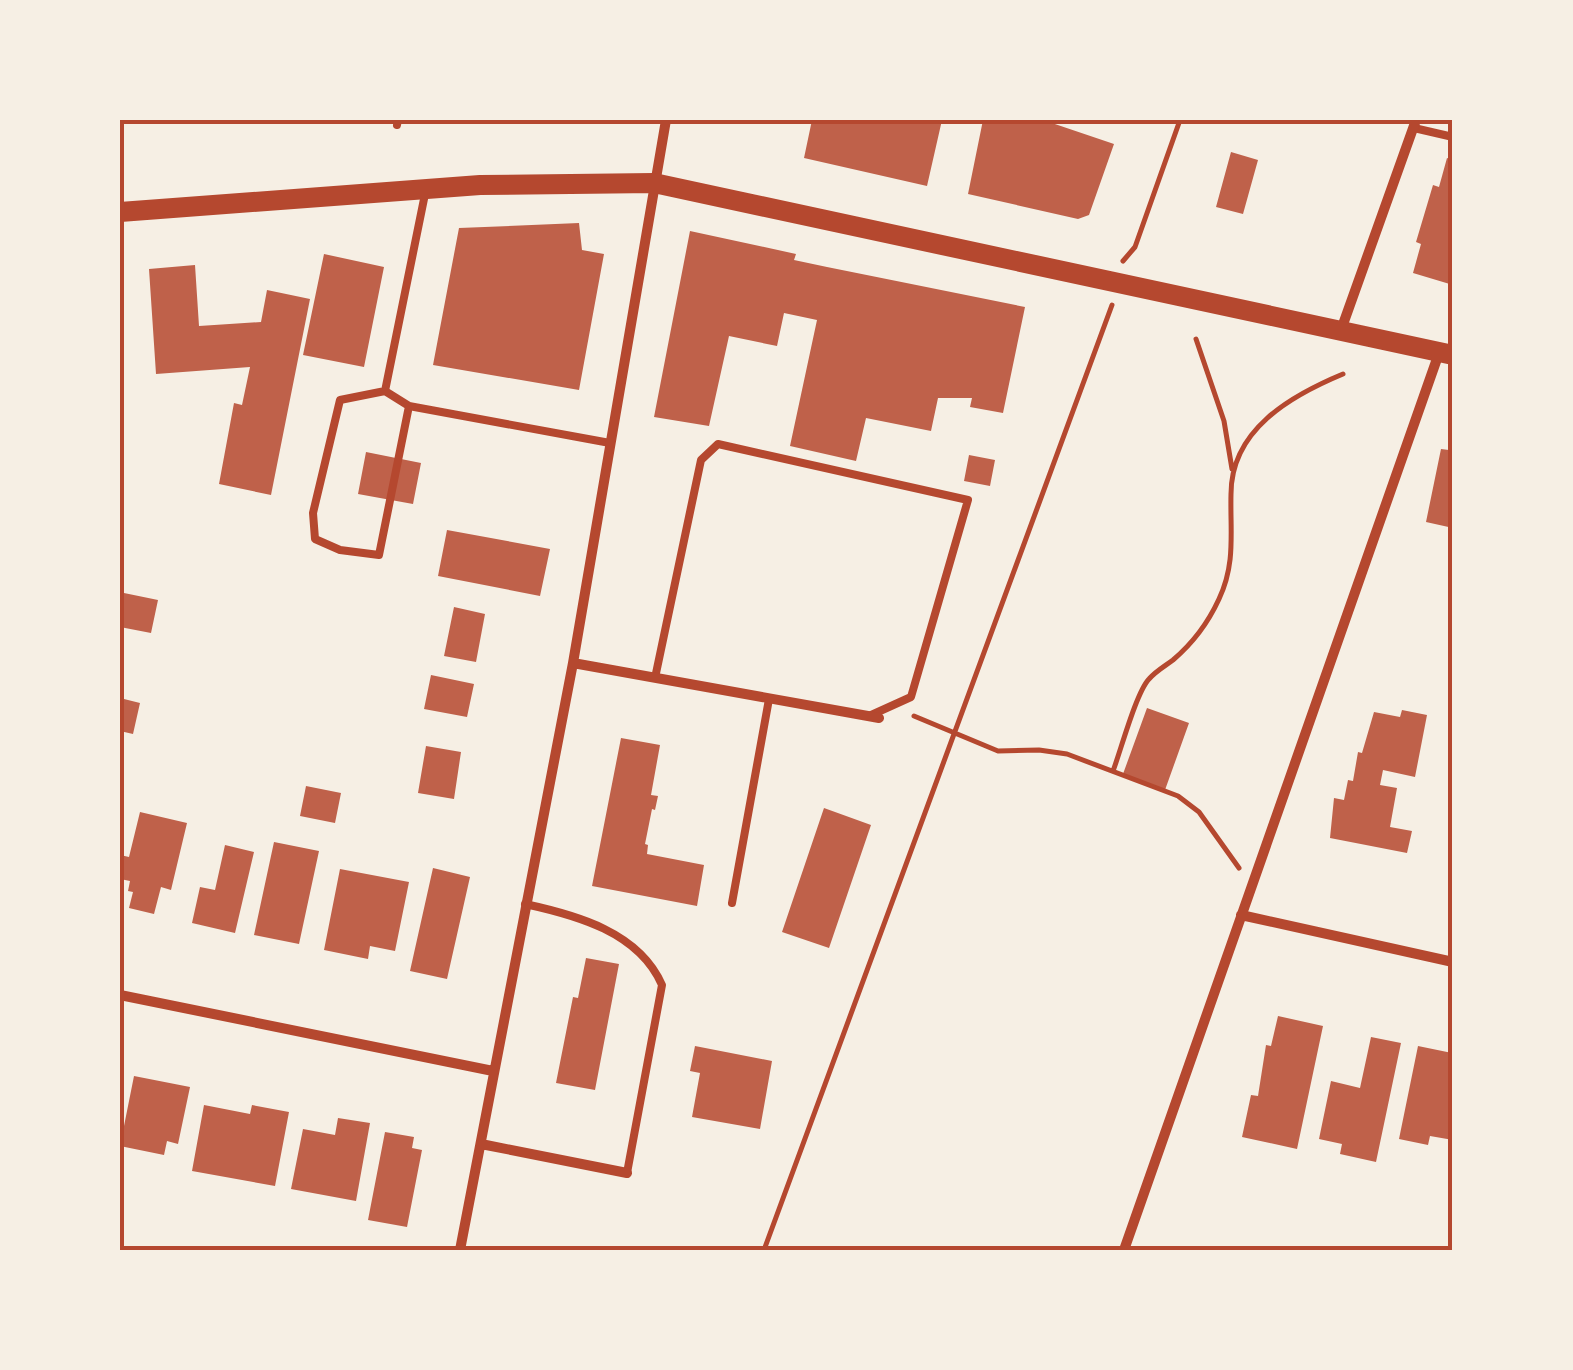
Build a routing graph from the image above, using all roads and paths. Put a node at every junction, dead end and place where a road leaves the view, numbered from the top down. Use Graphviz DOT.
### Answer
graph roads {
  1 [pos="666,120"];
  2 [pos="1180,120"];
  3 [pos="1415,124"];
  4 [pos="1453,137"];
  5 [pos="654,183"];
  6 [pos="426,190"];
  7 [pos="120,212"];
  8 [pos="1123,262"];
  9 [pos="1112,305"];
  10 [pos="1341,330"];
  11 [pos="1196,339"];
  12 [pos="1446,354"];
  13 [pos="1343,374"];
  14 [pos="385,391"];
  15 [pos="409,406"];
  16 [pos="610,443"];
  17 [pos="1232,472"];
  18 [pos="572,663"];
  19 [pos="655,678"];
  20 [pos="769,698"];
  21 [pos="874,717"];
  22 [pos="956,734"];
  23 [pos="1113,771"];
  24 [pos="1252,887"];
  25 [pos="732,903"];
  26 [pos="526,904"];
  27 [pos="1241,916"];
  28 [pos="1453,962"];
  29 [pos="120,995"];
  30 [pos="493,1071"];
  31 [pos="481,1144"];
  32 [pos="627,1173"];
  33 [pos="460,1250"];
  34 [pos="764,1250"];
  35 [pos="1124,1250"];
  1 -- 5 [label="street"];
  2 -- 8 [label="path"];
  3 -- 4 [label="lane"];
  3 -- 10 [label="street"];
  5 -- 6 [label="main road"];
  5 -- 10 [label="main road"];
  5 -- 16 [label="street"];
  6 -- 7 [label="main road"];
  6 -- 14 [label="lane"];
  9 -- 22 [label="path"];
  10 -- 12 [label="main road"];
  11 -- 17 [label="path"];
  12 -- 24 [label="street"];
  13 -- 17 [label="path"];
  14 -- 15 [label="lane"];
  14 -- 15 [label="lane"];
  15 -- 16 [label="lane"];
  16 -- 18 [label="street"];
  17 -- 23 [label="path"];
  18 -- 19 [label="street"];
  18 -- 26 [label="street"];
  19 -- 20 [label="street"];
  19 -- 21 [label="lane"];
  20 -- 21 [label="street"];
  20 -- 25 [label="lane"];
  21 -- 22 [label="path"];
  22 -- 23 [label="path"];
  22 -- 34 [label="path"];
  23 -- 24 [label="path"];
  24 -- 27 [label="street"];
  26 -- 30 [label="street"];
  26 -- 32 [label="lane"];
  27 -- 28 [label="street"];
  27 -- 35 [label="street"];
  29 -- 30 [label="street"];
  30 -- 31 [label="street"];
  31 -- 32 [label="street"];
  31 -- 33 [label="street"];
}
